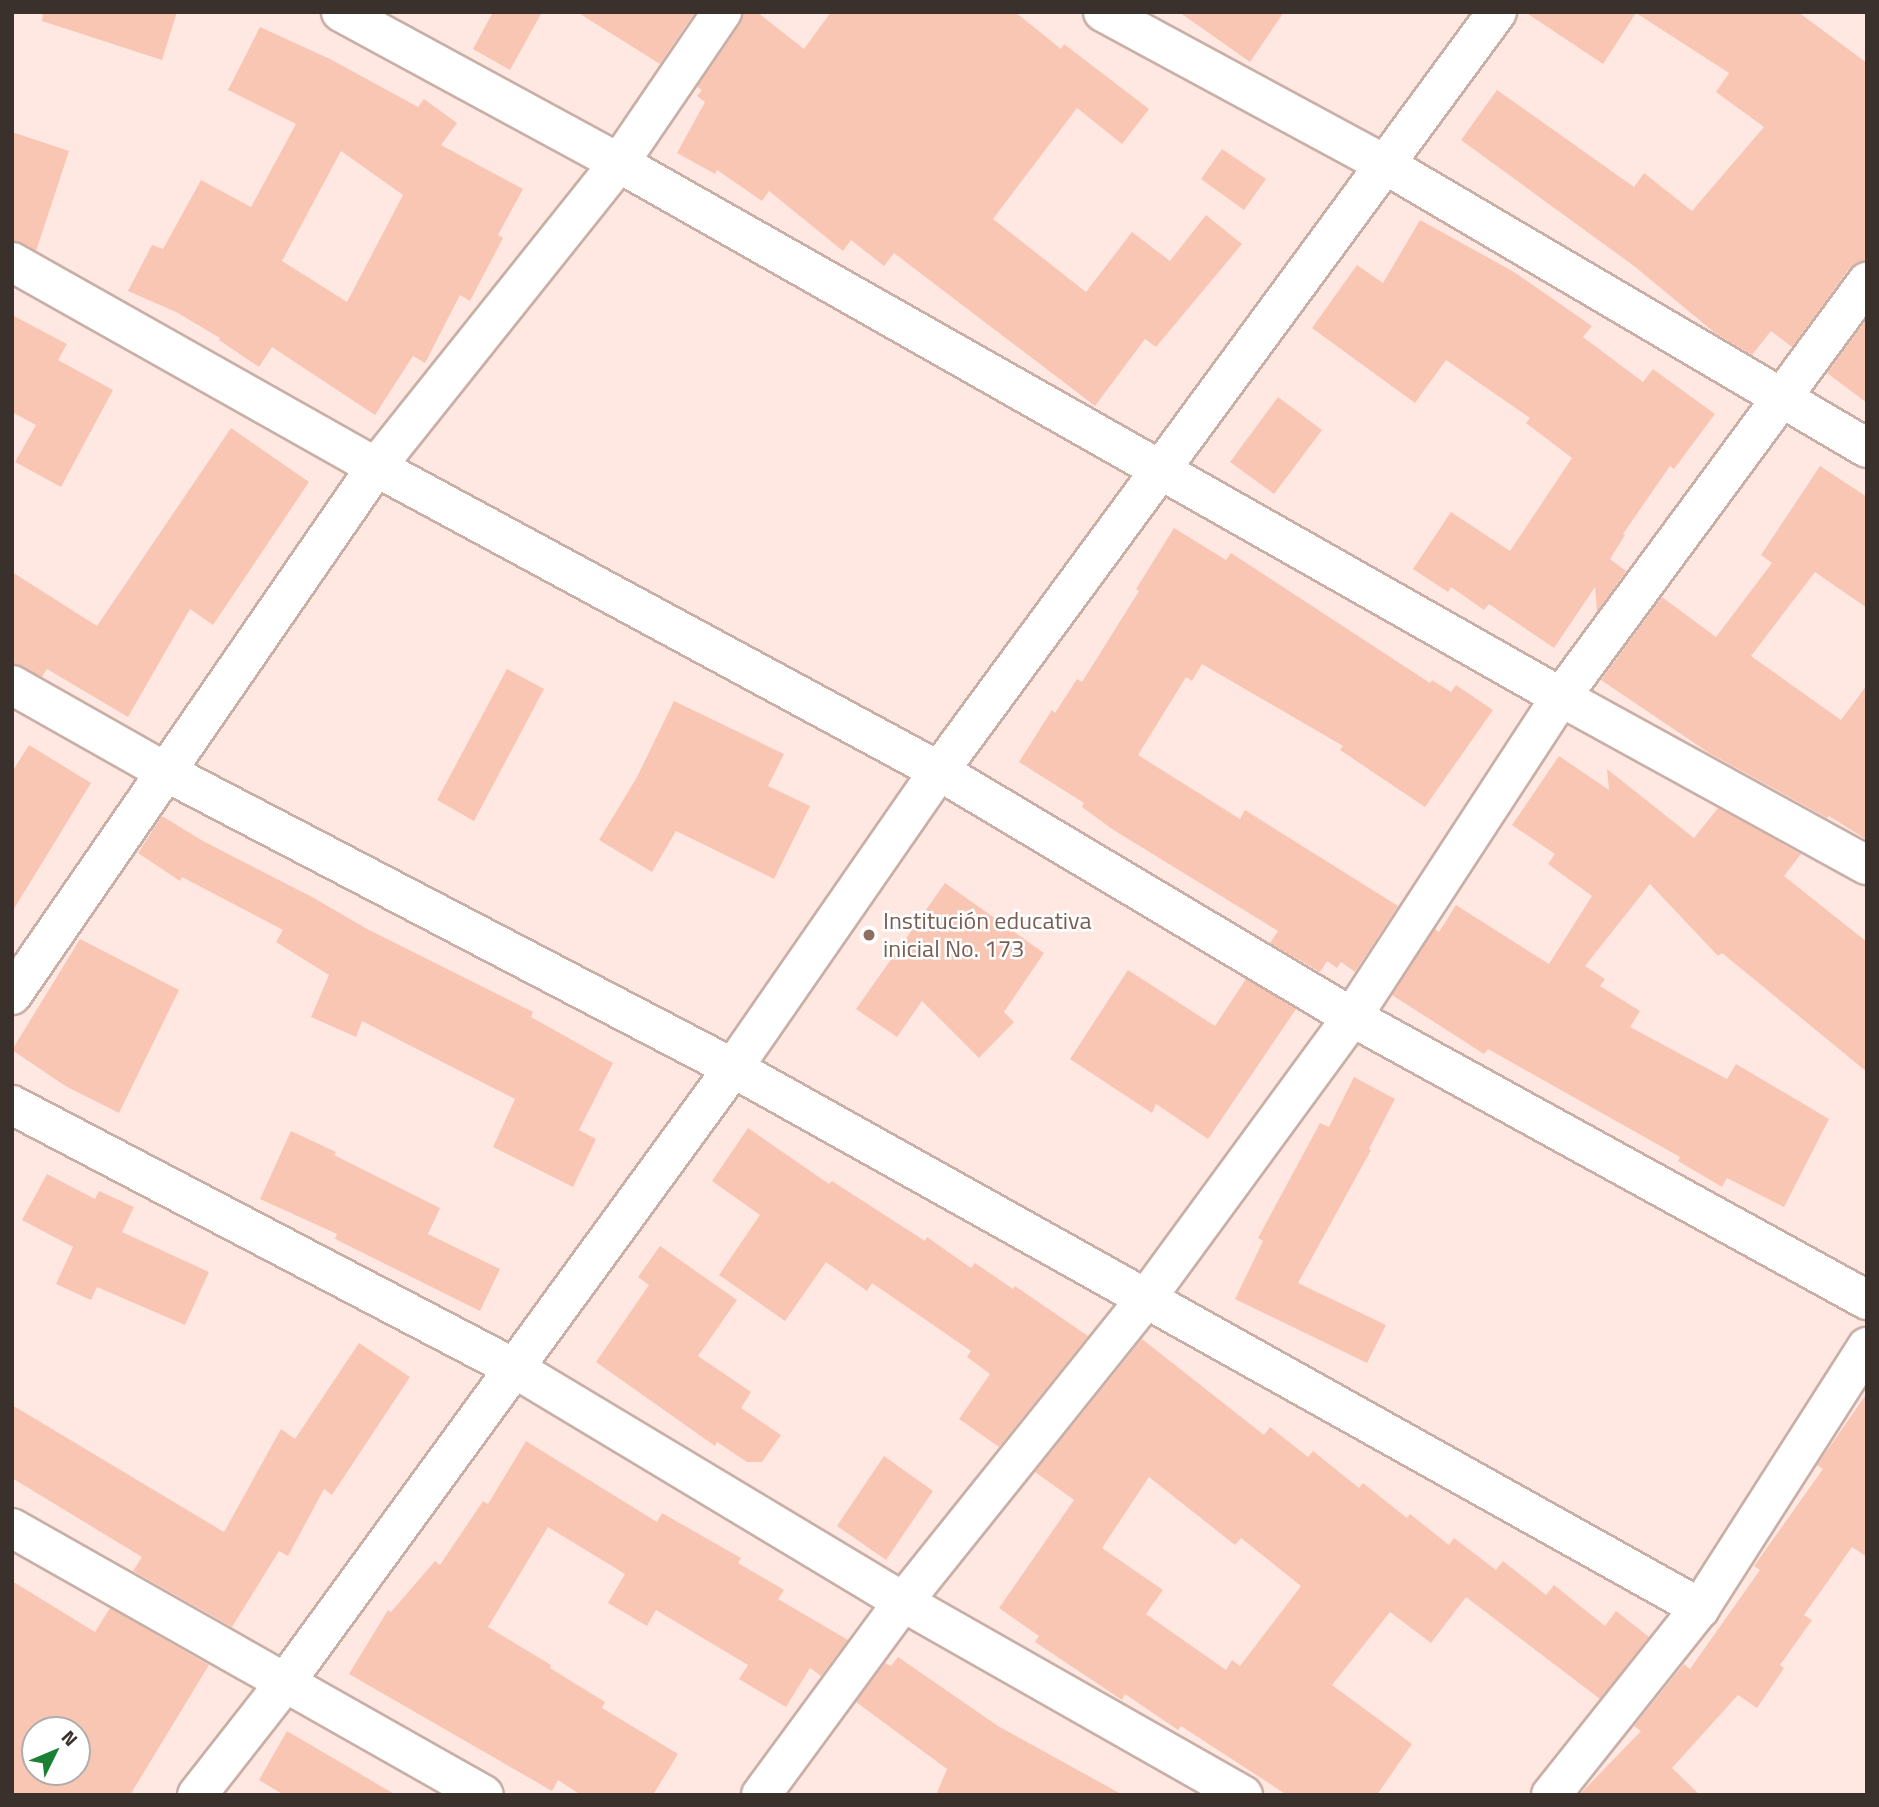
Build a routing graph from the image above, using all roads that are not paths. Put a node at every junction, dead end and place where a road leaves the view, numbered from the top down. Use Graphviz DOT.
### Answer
graph roads {
  1 [pos="341,12"];
  2 [pos="722,12"];
  3 [pos="1103,12"];
  4 [pos="1497,12"];
  5 [pos="619,163"];
  6 [pos="1385,165"];
  7 [pos="12,262"];
  8 [pos="1867,282"];
  9 [pos="1779,397"];
  10 [pos="1867,448"];
  11 [pos="376,467"];
  12 [pos="1163,469"];
  13 [pos="12,685"];
  14 [pos="1561,697"];
  15 [pos="939,771"];
  16 [pos="166,772"];
  17 [pos="1867,864"];
  18 [pos="12,995"];
  19 [pos="1352,1017"];
  20 [pos="733,1068"];
  21 [pos="12,1105"];
  22 [pos="1145,1300"];
  23 [pos="1867,1300"];
  24 [pos="1867,1347"];
  25 [pos="514,1368"];
  26 [pos="12,1528"];
  27 [pos="903,1602"];
  28 [pos="1700,1608"];
  29 [pos="284,1684"];
  30 [pos="197,1795"];
  31 [pos="484,1795"];
  32 [pos="761,1795"];
  33 [pos="1243,1795"];
  34 [pos="1551,1795"];
  1 -- 5 [label="street"];
  2 -- 5 [label="street"];
  3 -- 6 [label="street"];
  4 -- 6 [label="street"];
  5 -- 11 [label="street"];
  5 -- 12 [label="street"];
  6 -- 9 [label="street"];
  6 -- 12 [label="street"];
  7 -- 11 [label="street"];
  8 -- 9 [label="street"];
  9 -- 10 [label="street"];
  9 -- 14 [label="street"];
  11 -- 15 [label="street"];
  11 -- 16 [label="street"];
  12 -- 14 [label="street"];
  12 -- 15 [label="street"];
  13 -- 16 [label="street"];
  14 -- 17 [label="street"];
  14 -- 19 [label="street"];
  15 -- 19 [label="street"];
  15 -- 20 [label="street"];
  16 -- 18 [label="street"];
  16 -- 20 [label="street"];
  19 -- 22 [label="street"];
  19 -- 23 [label="street"];
  20 -- 22 [label="street"];
  20 -- 25 [label="street"];
  21 -- 25 [label="street"];
  22 -- 27 [label="street"];
  22 -- 28 [label="street"];
  24 -- 28 [label="street"];
  25 -- 27 [label="street"];
  25 -- 29 [label="street"];
  26 -- 29 [label="street"];
  27 -- 32 [label="street"];
  27 -- 33 [label="street"];
  28 -- 34 [label="street"];
  29 -- 30 [label="street"];
  29 -- 31 [label="street"];
}
